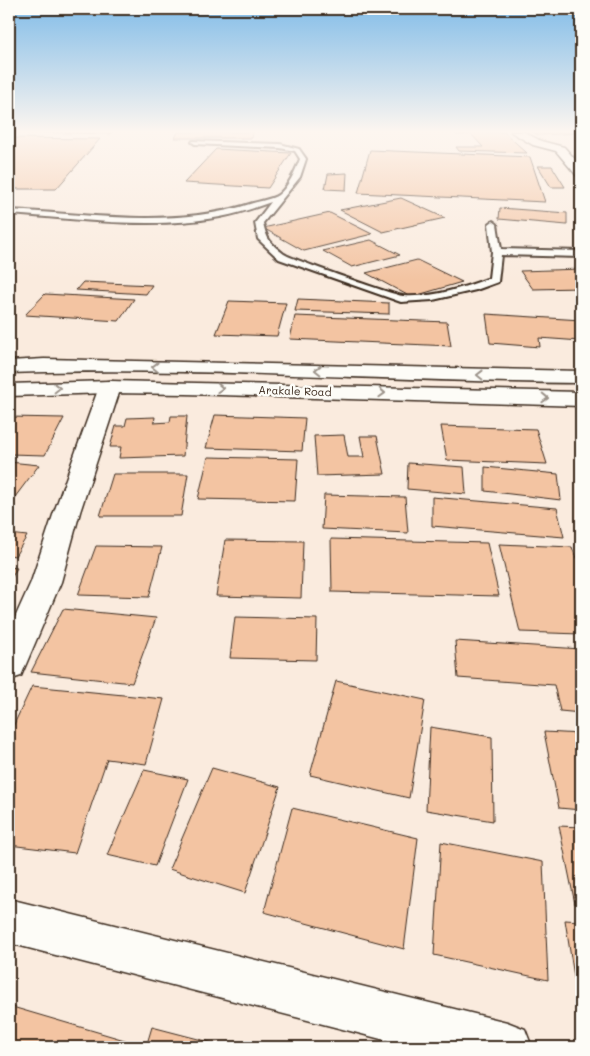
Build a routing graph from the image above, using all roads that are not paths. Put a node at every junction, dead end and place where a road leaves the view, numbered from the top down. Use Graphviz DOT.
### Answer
graph roads {
  1 [pos="293,181"];
  2 [pos="280,197"];
  3 [pos="9,212"];
  4 [pos="493,224"];
  5 [pos="496,252"];
  6 [pos="581,254"];
  7 [pos="9,367"];
  8 [pos="581,377"];
  9 [pos="110,387"];
  10 [pos="9,390"];
  11 [pos="580,403"];
  12 [pos="9,667"];
  13 [pos="9,921"];
  14 [pos="506,1047"];
  1 -- 2 [label="lane"];
  2 -- 3 [label="lane"];
  2 -- 5 [label="lane"];
  4 -- 5 [label="lane"];
  5 -- 6 [label="lane"];
  8 -- 7 [label="main road, Arakale Road, one-way"];
  10 -- 9 [label="main road, Arakale Road, one-way"];
  9 -- 11 [label="main road, Arakale Road, one-way"];
  9 -- 12 [label="main road"];
  13 -- 14 [label="main road"];
}
